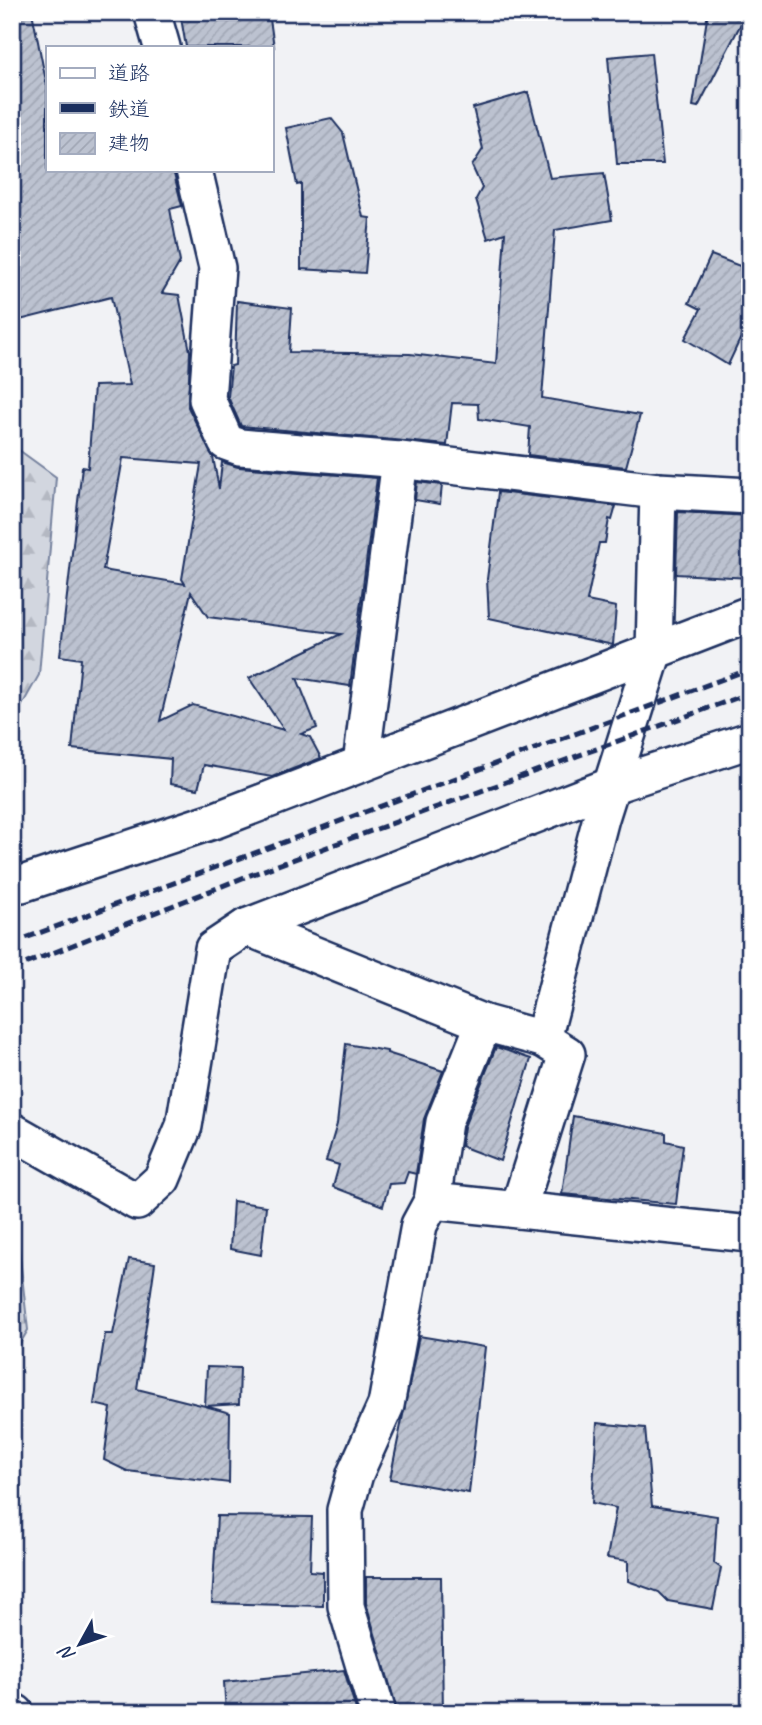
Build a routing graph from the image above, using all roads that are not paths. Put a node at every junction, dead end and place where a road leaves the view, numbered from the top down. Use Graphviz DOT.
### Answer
graph roads {
  1 [pos="152,12"];
  2 [pos="162,46"];
  3 [pos="194,172"];
  4 [pos="400,460"];
  5 [pos="658,491"];
  6 [pos="750,496"];
  7 [pos="750,614"];
  8 [pos="654,651"];
  9 [pos="750,740"];
  10 [pos="361,764"];
  11 [pos="610,786"];
  12 [pos="22,884"];
  13 [pos="246,927"];
  14 [pos="484,1023"];
  15 [pos="543,1039"];
  16 [pos="12,1131"];
  17 [pos="432,1201"];
  18 [pos="518,1210"];
  19 [pos="750,1234"];
  20 [pos="378,1713"];
  1 -- 2 [label="street"];
  3 -- 4 [label="street"];
  4 -- 5 [label="street"];
  4 -- 10 [label="street"];
  5 -- 6 [label="street"];
  5 -- 8 [label="street"];
  7 -- 8 [label="street"];
  8 -- 10 [label="street"];
  8 -- 11 [label="street"];
  9 -- 11 [label="street"];
  10 -- 12 [label="street"];
  11 -- 13 [label="street"];
  11 -- 15 [label="street"];
  13 -- 14 [label="street"];
  13 -- 16 [label="street"];
  14 -- 15 [label="street"];
  14 -- 17 [label="street"];
  15 -- 18 [label="street"];
  17 -- 18 [label="street"];
  17 -- 20 [label="street"];
  18 -- 19 [label="street"];
}
